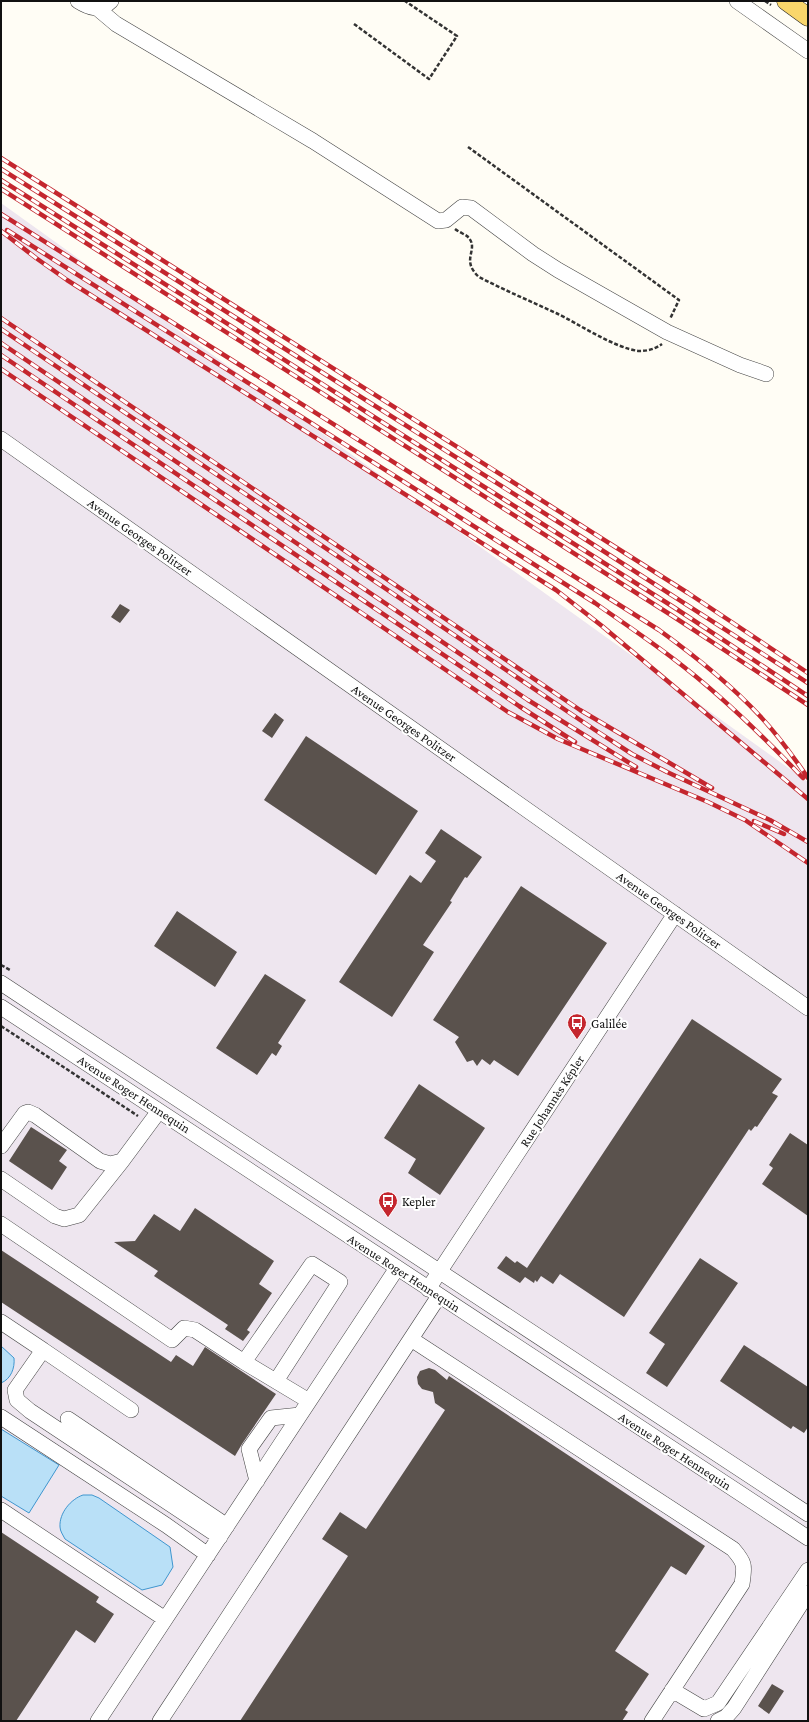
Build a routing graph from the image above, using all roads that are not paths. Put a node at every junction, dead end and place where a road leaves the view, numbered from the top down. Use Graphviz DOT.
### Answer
graph roads {
  1 [pos="78,1"];
  2 [pos="111,1"];
  3 [pos="737,1"];
  4 [pos="786,1"];
  5 [pos="97,8"];
  6 [pos="808,17"];
  7 [pos="808,51"];
  8 [pos="766,374"];
  9 [pos="1,439"];
  10 [pos="675,914"];
  11 [pos="1,983"];
  12 [pos="1,1007"];
  13 [pos="808,1008"];
  14 [pos="159,1111"];
  15 [pos="1,1146"];
  16 [pos="122,1160"];
  17 [pos="1,1179"];
  18 [pos="1,1224"];
  19 [pos="397,1268"];
  20 [pos="440,1271"];
  21 [pos="434,1292"];
  22 [pos="1,1322"];
  23 [pos="411,1339"];
  24 [pos="43,1350"];
  25 [pos="244,1362"];
  26 [pos="276,1381"];
  27 [pos="309,1401"];
  28 [pos="131,1410"];
  29 [pos="300,1415"];
  30 [pos="1,1417"];
  31 [pos="68,1419"];
  32 [pos="257,1481"];
  33 [pos="1,1510"];
  34 [pos="808,1514"];
  35 [pos="223,1532"];
  36 [pos="808,1538"];
  37 [pos="208,1555"];
  38 [pos="808,1570"];
  39 [pos="808,1593"];
  40 [pos="165,1620"];
  41 [pos="672,1690"];
  42 [pos="98,1721"];
  43 [pos="160,1721"];
  44 [pos="652,1721"];
  45 [pos="718,1721"];
  1 -- 5 [label="street"];
  2 -- 5 [label="street"];
  3 -- 7 [label="street"];
  4 -- 6 [label="main road"];
  5 -- 8 [label="street"];
  9 -- 10 [label="street, Avenue Georges Politzer"];
  10 -- 13 [label="street, Avenue Georges Politzer"];
  10 -- 20 [label="street, Rue Johannès Képler"];
  11 -- 20 [label="street, Avenue Roger Hennequin"];
  12 -- 14 [label="street, Avenue Roger Hennequin"];
  14 -- 16 [label="street"];
  14 -- 19 [label="street, Avenue Roger Hennequin"];
  15 -- 16 [label="street"];
  16 -- 17 [label="street"];
  18 -- 25 [label="street"];
  19 -- 21 [label="street, Avenue Roger Hennequin"];
  19 -- 27 [label="street"];
  20 -- 21 [label="street, Rue Johannès Képler"];
  20 -- 34 [label="street, Avenue Roger Hennequin"];
  21 -- 23 [label="street, Rue Johannès Képler"];
  21 -- 36 [label="street, Avenue Roger Hennequin"];
  22 -- 24 [label="street"];
  23 -- 41 [label="street"];
  23 -- 43 [label="street, Rue Johannès Képler"];
  24 -- 28 [label="street"];
  24 -- 35 [label="street"];
  25 -- 26 [label="street"];
  25 -- 26 [label="street"];
  26 -- 27 [label="street"];
  27 -- 29 [label="street"];
  29 -- 32 [label="street"];
  29 -- 32 [label="street"];
  30 -- 37 [label="street"];
  31 -- 35 [label="street"];
  32 -- 35 [label="street"];
  33 -- 40 [label="street"];
  35 -- 37 [label="street"];
  37 -- 40 [label="street"];
  38 -- 41 [label="street"];
  39 -- 45 [label="street"];
  40 -- 42 [label="street"];
  41 -- 44 [label="street"];
}
